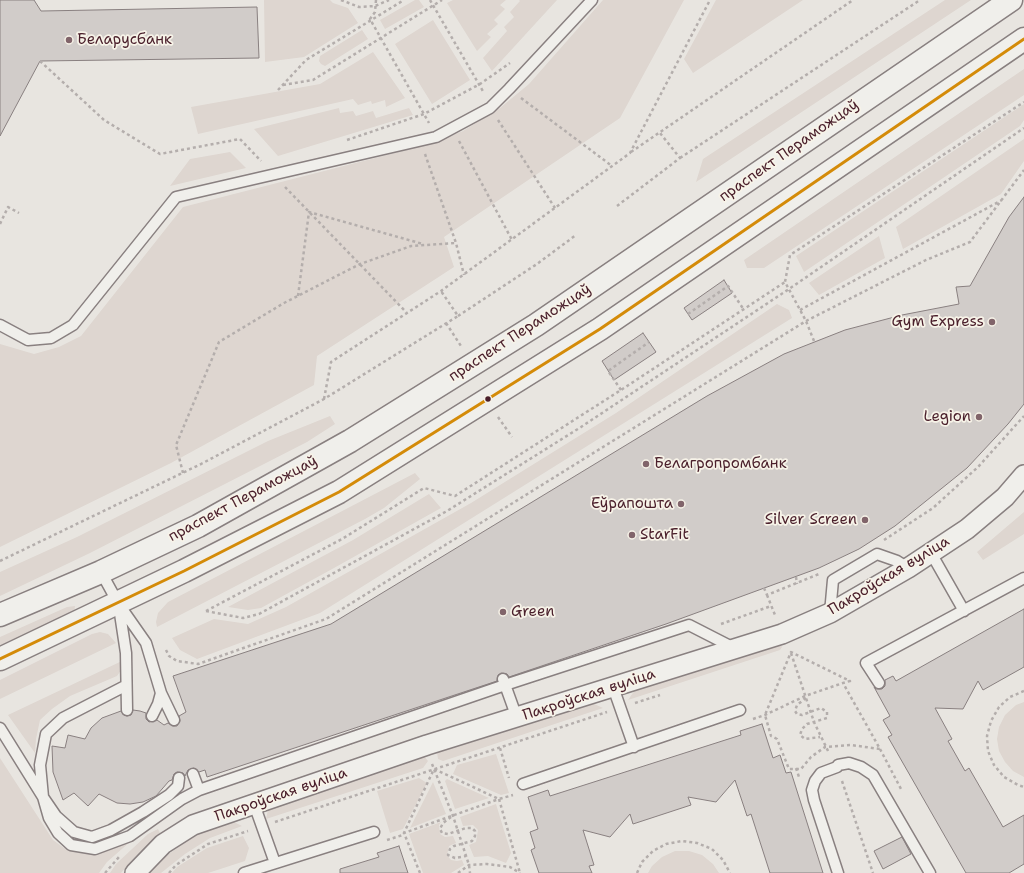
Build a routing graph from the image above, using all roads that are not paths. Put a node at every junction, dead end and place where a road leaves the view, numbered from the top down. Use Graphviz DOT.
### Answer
graph roads {
  1 [pos="592,0"];
  2 [pos="1012,0"];
  3 [pos="1024,39"];
  4 [pos="0,325"];
  5 [pos="1024,476"];
  6 [pos="931,553"];
  7 [pos="908,568"];
  8 [pos="101,572"];
  9 [pos="1024,578"];
  10 [pos="118,603"];
  11 [pos="964,611"];
  12 [pos="830,613"];
  13 [pos="0,615"];
  14 [pos="735,649"];
  15 [pos="0,659"];
  16 [pos="504,682"];
  17 [pos="879,683"];
  18 [pos="126,686"];
  19 [pos="613,687"];
  20 [pos="161,693"];
  21 [pos="127,710"];
  22 [pos="740,710"];
  23 [pos="152,716"];
  24 [pos="517,718"];
  25 [pos="174,720"];
  26 [pos="0,728"];
  27 [pos="634,747"];
  28 [pos="193,774"];
  29 [pos="179,778"];
  30 [pos="523,784"];
  31 [pos="199,790"];
  32 [pos="43,797"];
  33 [pos="254,804"];
  34 [pos="374,832"];
  35 [pos="275,863"];
  36 [pos="135,873"];
  37 [pos="244,873"];
  38 [pos="838,873"];
  39 [pos="930,873"];
  1 -- 4 [label="lane"];
  2 -- 8 [label="main road, праспект Пераможцаў"];
  3 -- 10 [label="main road"];
  5 -- 6 [label="street, Пакроўская вуліца"];
  6 -- 7 [label="street, Пакроўская вуліца"];
  6 -- 11 [label="lane"];
  7 -- 12 [label="street, Пакроўская вуліца"];
  7 -- 12 [label="lane"];
  8 -- 10 [label="lane"];
  8 -- 13 [label="main road, праспект Пераможцаў"];
  9 -- 11 [label="lane"];
  10 -- 15 [label="main road"];
  10 -- 18 [label="lane"];
  10 -- 20 [label="lane"];
  11 -- 17 [label="lane"];
  12 -- 14 [label="street, Пакроўская вуліца"];
  14 -- 16 [label="lane"];
  14 -- 19 [label="street, Пакроўская вуліца"];
  16 -- 24 [label="lane"];
  16 -- 31 [label="lane"];
  18 -- 21 [label="lane"];
  18 -- 32 [label="lane"];
  19 -- 24 [label="street, Пакроўская вуліца"];
  19 -- 27 [label="lane"];
  20 -- 23 [label="lane"];
  20 -- 25 [label="lane"];
  22 -- 27 [label="lane"];
  24 -- 33 [label="street, Пакроўская вуліца"];
  26 -- 32 [label="lane"];
  27 -- 30 [label="lane"];
  28 -- 31 [label="lane"];
  29 -- 32 [label="lane"];
  31 -- 32 [label="lane"];
  33 -- 35 [label="lane"];
  33 -- 36 [label="street, Пакроўская вуліца"];
  34 -- 35 [label="lane"];
  35 -- 37 [label="lane"];
  38 -- 39 [label="lane"];
}
